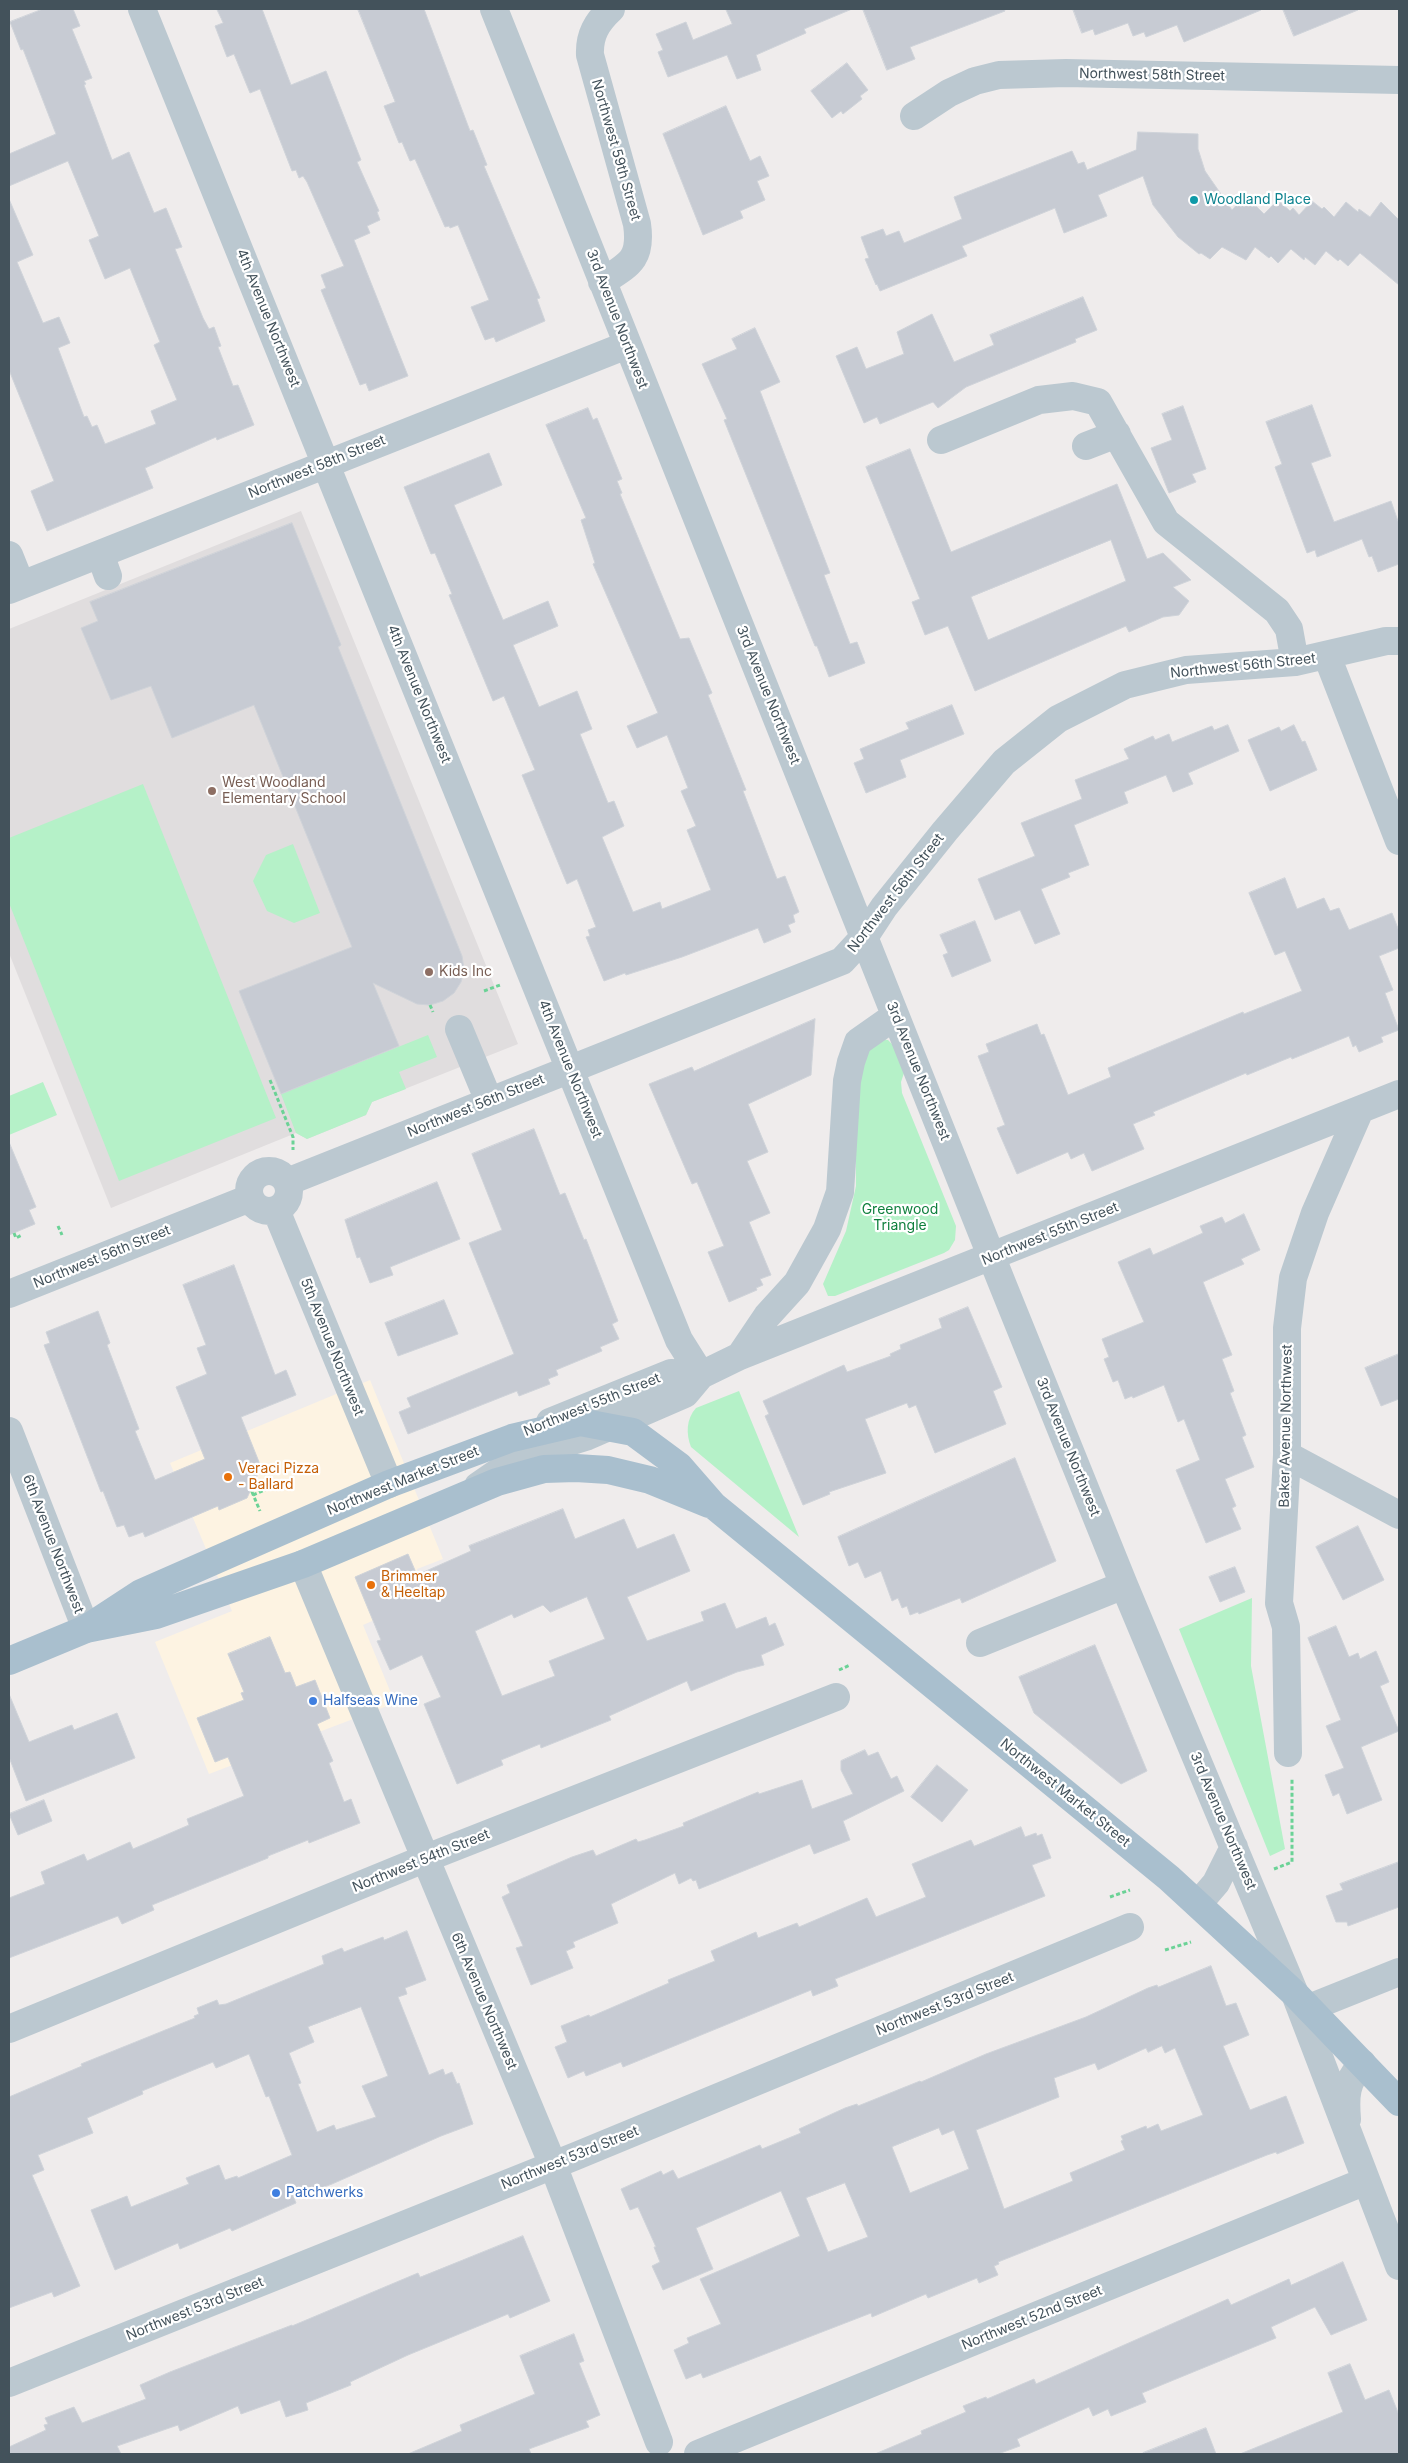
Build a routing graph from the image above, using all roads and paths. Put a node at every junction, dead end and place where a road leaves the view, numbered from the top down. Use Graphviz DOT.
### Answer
graph roads {
  1 [pos="142,9"];
  2 [pos="494,9"];
  3 [pos="611,9"];
  4 [pos="1399,80"];
  5 [pos="914,116"];
  6 [pos="602,282"];
  7 [pos="627,345"];
  8 [pos="1117,434"];
  9 [pos="941,440"];
  10 [pos="1086,446"];
  11 [pos="326,463"];
  12 [pos="9,556"];
  13 [pos="15,588"];
  14 [pos="1399,642"];
  15 [pos="1327,656"];
  16 [pos="1295,662"];
  17 [pos="1399,841"];
  18 [pos="865,936"];
  19 [pos="500,985"];
  20 [pos="484,991"];
  21 [pos="430,1005"];
  22 [pos="433,1012"];
  23 [pos="895,1016"];
  24 [pos="459,1029"];
  25 [pos="570,1069"];
  26 [pos="270,1080"];
  27 [pos="1399,1094"];
  28 [pos="489,1101"];
  29 [pos="1360,1110"];
  30 [pos="293,1151"];
  31 [pos="288,1182"];
  32 [pos="250,1198"];
  33 [pos="276,1210"];
  34 [pos="58,1226"];
  35 [pos="14,1233"];
  36 [pos="22,1235"];
  37 [pos="62,1235"];
  38 [pos="992,1256"];
  39 [pos="9,1294"];
  40 [pos="740,1356"];
  41 [pos="701,1375"];
  42 [pos="608,1427"];
  43 [pos="9,1431"];
  44 [pos="512,1438"];
  45 [pos="1287,1455"];
  46 [pos="389,1484"];
  47 [pos="255,1486"];
  48 [pos="272,1487"];
  49 [pos="253,1495"];
  50 [pos="464,1496"];
  51 [pos="712,1506"];
  52 [pos="260,1512"];
  53 [pos="1399,1515"];
  54 [pos="303,1564"];
  55 [pos="1124,1585"];
  56 [pos="86,1629"];
  57 [pos="980,1642"];
  58 [pos="9,1661"];
  59 [pos="836,1697"];
  60 [pos="1290,1765"];
  61 [pos="1234,1847"];
  62 [pos="424,1859"];
  63 [pos="1274,1869"];
  64 [pos="1130,1890"];
  65 [pos="1110,1897"];
  66 [pos="1198,1904"];
  67 [pos="1130,1927"];
  68 [pos="1191,1942"];
  69 [pos="1165,1950"];
  70 [pos="1399,1972"];
  71 [pos="1302,2001"];
  72 [pos="9,2029"];
  73 [pos="1362,2063"];
  74 [pos="1399,2102"];
  75 [pos="1347,2131"];
  76 [pos="553,2165"];
  77 [pos="1366,2181"];
  78 [pos="1399,2266"];
  79 [pos="9,2384"];
  80 [pos="652,2448"];
  81 [pos="692,2454"];
  82 [pos="698,2454"];
  1 -- 11 [label="street, 4th Avenue Northwest"];
  2 -- 6 [label="street, 3rd Avenue Northwest"];
  3 -- 6 [label="street, Northwest 59th Street"];
  4 -- 5 [label="street, Northwest 58th Street"];
  6 -- 7 [label="street, 3rd Avenue Northwest"];
  7 -- 11 [label="street, Northwest 58th Street"];
  7 -- 18 [label="street, 3rd Avenue Northwest"];
  8 -- 9 [label="street"];
  8 -- 10 [label="street"];
  8 -- 16 [label="street"];
  11 -- 13 [label="street, Northwest 58th Street"];
  11 -- 25 [label="street, 4th Avenue Northwest"];
  12 -- 13 [label="street"];
  14 -- 15 [label="street, Northwest 56th Street"];
  15 -- 16 [label="street, Northwest 56th Street"];
  15 -- 17 [label="street"];
  16 -- 18 [label="street, Northwest 56th Street"];
  18 -- 23 [label="street, 3rd Avenue Northwest"];
  18 -- 25 [label="street, Northwest 56th Street"];
  19 -- 20 [label="path"];
  21 -- 22 [label="path"];
  23 -- 38 [label="street, 3rd Avenue Northwest"];
  23 -- 40 [label="street"];
  24 -- 28 [label="street"];
  25 -- 28 [label="street, Northwest 56th Street"];
  25 -- 41 [label="street, 4th Avenue Northwest"];
  26 -- 30 [label="path"];
  27 -- 29 [label="street, Northwest 55th Street"];
  28 -- 31 [label="street, Northwest 56th Street"];
  29 -- 38 [label="street, Northwest 55th Street"];
  29 -- 45 [label="street, Baker Avenue Northwest"];
  31 -- 32 [label="street"];
  31 -- 33 [label="street"];
  32 -- 33 [label="street"];
  32 -- 39 [label="street, Northwest 56th Street"];
  33 -- 46 [label="street, 5th Avenue Northwest"];
  34 -- 37 [label="path"];
  35 -- 36 [label="path"];
  38 -- 40 [label="street, Northwest 55th Street"];
  38 -- 55 [label="street, 3rd Avenue Northwest"];
  40 -- 41 [label="street, Northwest 55th Street"];
  41 -- 42 [label="street, Northwest 55th Street"];
  41 -- 44 [label="street, Northwest 55th Street"];
  42 -- 44 [label="main road, Northwest Market Street"];
  42 -- 50 [label="street, Northwest 55th Street"];
  42 -- 51 [label="main road, Northwest Market Street"];
  43 -- 56 [label="street, 6th Avenue Northwest"];
  44 -- 46 [label="main road, Northwest Market Street"];
  45 -- 53 [label="street"];
  45 -- 60 [label="street, Baker Avenue Northwest"];
  46 -- 56 [label="main road, Northwest Market Street"];
  47 -- 49 [label="path"];
  48 -- 49 [label="path"];
  49 -- 52 [label="path"];
  50 -- 51 [label="main road, Northwest Market Street"];
  50 -- 54 [label="main road, Northwest Market Street"];
  51 -- 66 [label="main road, Northwest Market Street"];
  54 -- 56 [label="main road, Northwest Market Street"];
  54 -- 62 [label="street, 6th Avenue Northwest"];
  55 -- 57 [label="street"];
  55 -- 61 [label="street, 3rd Avenue Northwest"];
  56 -- 58 [label="main road, Northwest Market Street"];
  59 -- 62 [label="street, Northwest 54th Street"];
  60 -- 63 [label="path"];
  61 -- 66 [label="street"];
  61 -- 71 [label="street, 3rd Avenue Northwest"];
  62 -- 72 [label="street, Northwest 54th Street"];
  62 -- 76 [label="street, 6th Avenue Northwest"];
  64 -- 65 [label="path"];
  66 -- 71 [label="main road, Northwest Market Street"];
  67 -- 76 [label="street, Northwest 53rd Street"];
  68 -- 69 [label="path"];
  70 -- 71 [label="street"];
  71 -- 73 [label="main road, Northwest Market Street"];
  71 -- 75 [label="street, 3rd Avenue Northwest"];
  73 -- 74 [label="main road, Northwest Market Street"];
  73 -- 75 [label="street, 3rd Avenue Northwest"];
  75 -- 77 [label="street, 3rd Avenue Northwest"];
  76 -- 79 [label="street, Northwest 53rd Street"];
  76 -- 80 [label="street, 6th Avenue Northwest"];
  77 -- 78 [label="street, 3rd Avenue Northwest"];
  77 -- 82 [label="street, Northwest 52nd Street"];
  80 -- 81 [label="street"];
}
